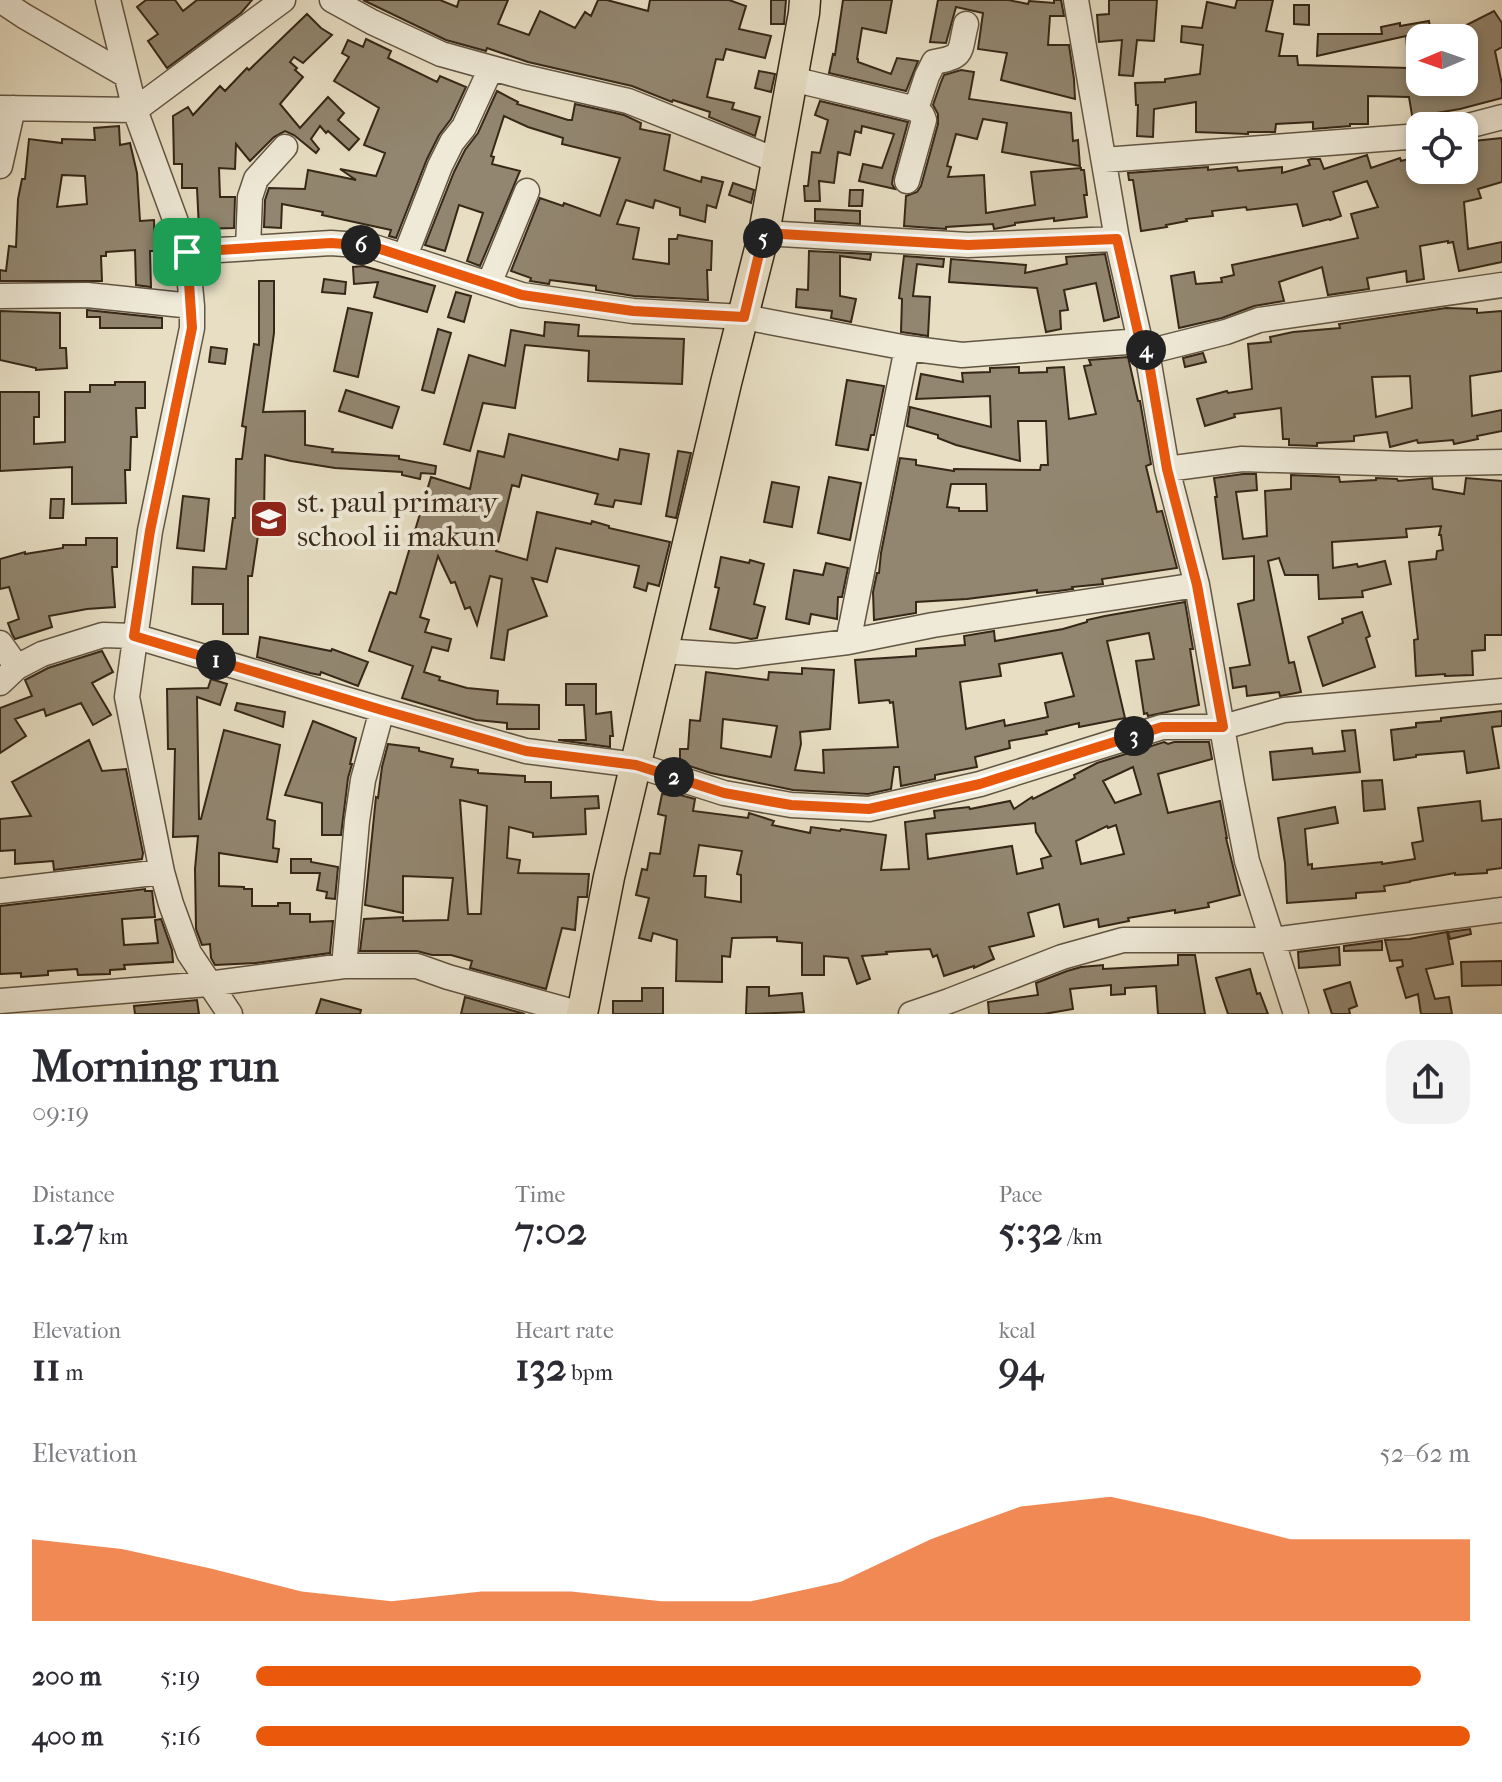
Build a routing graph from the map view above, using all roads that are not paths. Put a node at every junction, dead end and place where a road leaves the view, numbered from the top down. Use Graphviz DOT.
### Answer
graph roads {
  1 [pos="0,0"];
  2 [pos="108,0"];
  3 [pos="283,0"];
  4 [pos="332,0"];
  5 [pos="805,0"];
  6 [pos="1076,0"];
  7 [pos="966,24"];
  8 [pos="491,68"];
  9 [pos="126,75"];
  10 [pos="792,79"];
  11 [pos="7,108"];
  12 [pos="916,109"];
  13 [pos="135,110"];
  14 [pos="1502,117"];
  15 [pos="1478,123"];
  16 [pos="1406,137"];
  17 [pos="285,147"];
  18 [pos="1104,160"];
  19 [pos="778,161"];
  20 [pos="0,166"];
  21 [pos="907,181"];
  22 [pos="527,191"];
  23 [pos="764,233"];
  24 [pos="1117,239"];
  25 [pos="248,248"];
  26 [pos="187,252"];
  27 [pos="405,256"];
  28 [pos="489,284"];
  29 [pos="1502,285"];
  30 [pos="0,296"];
  31 [pos="192,306"];
  32 [pos="744,317"];
  33 [pos="1143,347"];
  34 [pos="907,348"];
  35 [pos="1502,462"];
  36 [pos="1167,469"];
  37 [pos="1197,585"];
  38 [pos="134,636"];
  39 [pos="848,642"];
  40 [pos="0,643"];
  41 [pos="663,651"];
  42 [pos="9,675"];
  43 [pos="1502,691"];
  44 [pos="382,710"];
  45 [pos="1223,727"];
  46 [pos="636,765"];
  47 [pos="162,872"];
  48 [pos="0,891"];
  49 [pos="1502,910"];
  50 [pos="1273,940"];
  51 [pos="344,966"];
  52 [pos="208,984"];
  53 [pos="0,1001"];
  54 [pos="950,1008"];
  55 [pos="230,1014"];
  56 [pos="581,1014"];
  57 [pos="911,1014"];
  58 [pos="1296,1014"];
  1 -- 9 [label="street"];
  2 -- 9 [label="street"];
  3 -- 13 [label="street"];
  4 -- 8 [label="street"];
  5 -- 10 [label="main road"];
  6 -- 18 [label="street"];
  7 -- 12 [label="street"];
  8 -- 19 [label="street"];
  8 -- 27 [label="street"];
  9 -- 13 [label="street"];
  10 -- 12 [label="street"];
  10 -- 19 [label="main road"];
  11 -- 13 [label="street"];
  11 -- 20 [label="street"];
  12 -- 21 [label="street"];
  13 -- 26 [label="street"];
  14 -- 15 [label="street"];
  16 -- 18 [label="street"];
  17 -- 25 [label="street"];
  18 -- 24 [label="street"];
  19 -- 23 [label="main road"];
  22 -- 28 [label="street"];
  23 -- 24 [label="street"];
  23 -- 32 [label="main road"];
  24 -- 33 [label="street"];
  25 -- 26 [label="street"];
  25 -- 27 [label="street"];
  26 -- 31 [label="street"];
  27 -- 28 [label="street"];
  28 -- 32 [label="street"];
  29 -- 33 [label="street"];
  30 -- 31 [label="street"];
  31 -- 38 [label="street"];
  32 -- 34 [label="street"];
  32 -- 41 [label="main road"];
  33 -- 34 [label="street"];
  33 -- 36 [label="street"];
  34 -- 39 [label="street"];
  35 -- 36 [label="street"];
  36 -- 37 [label="street"];
  37 -- 39 [label="street"];
  37 -- 45 [label="street"];
  38 -- 42 [label="street"];
  38 -- 44 [label="street"];
  38 -- 47 [label="street"];
  39 -- 41 [label="street"];
  40 -- 42 [label="street"];
  41 -- 46 [label="main road"];
  43 -- 45 [label="street"];
  44 -- 46 [label="street"];
  44 -- 51 [label="street"];
  45 -- 46 [label="street"];
  45 -- 50 [label="street"];
  46 -- 56 [label="main road"];
  47 -- 48 [label="street"];
  47 -- 52 [label="street"];
  49 -- 50 [label="street"];
  50 -- 54 [label="street"];
  50 -- 58 [label="street"];
  51 -- 52 [label="street"];
  51 -- 56 [label="street"];
  52 -- 53 [label="street"];
  52 -- 55 [label="street"];
  54 -- 57 [label="street"];
}
